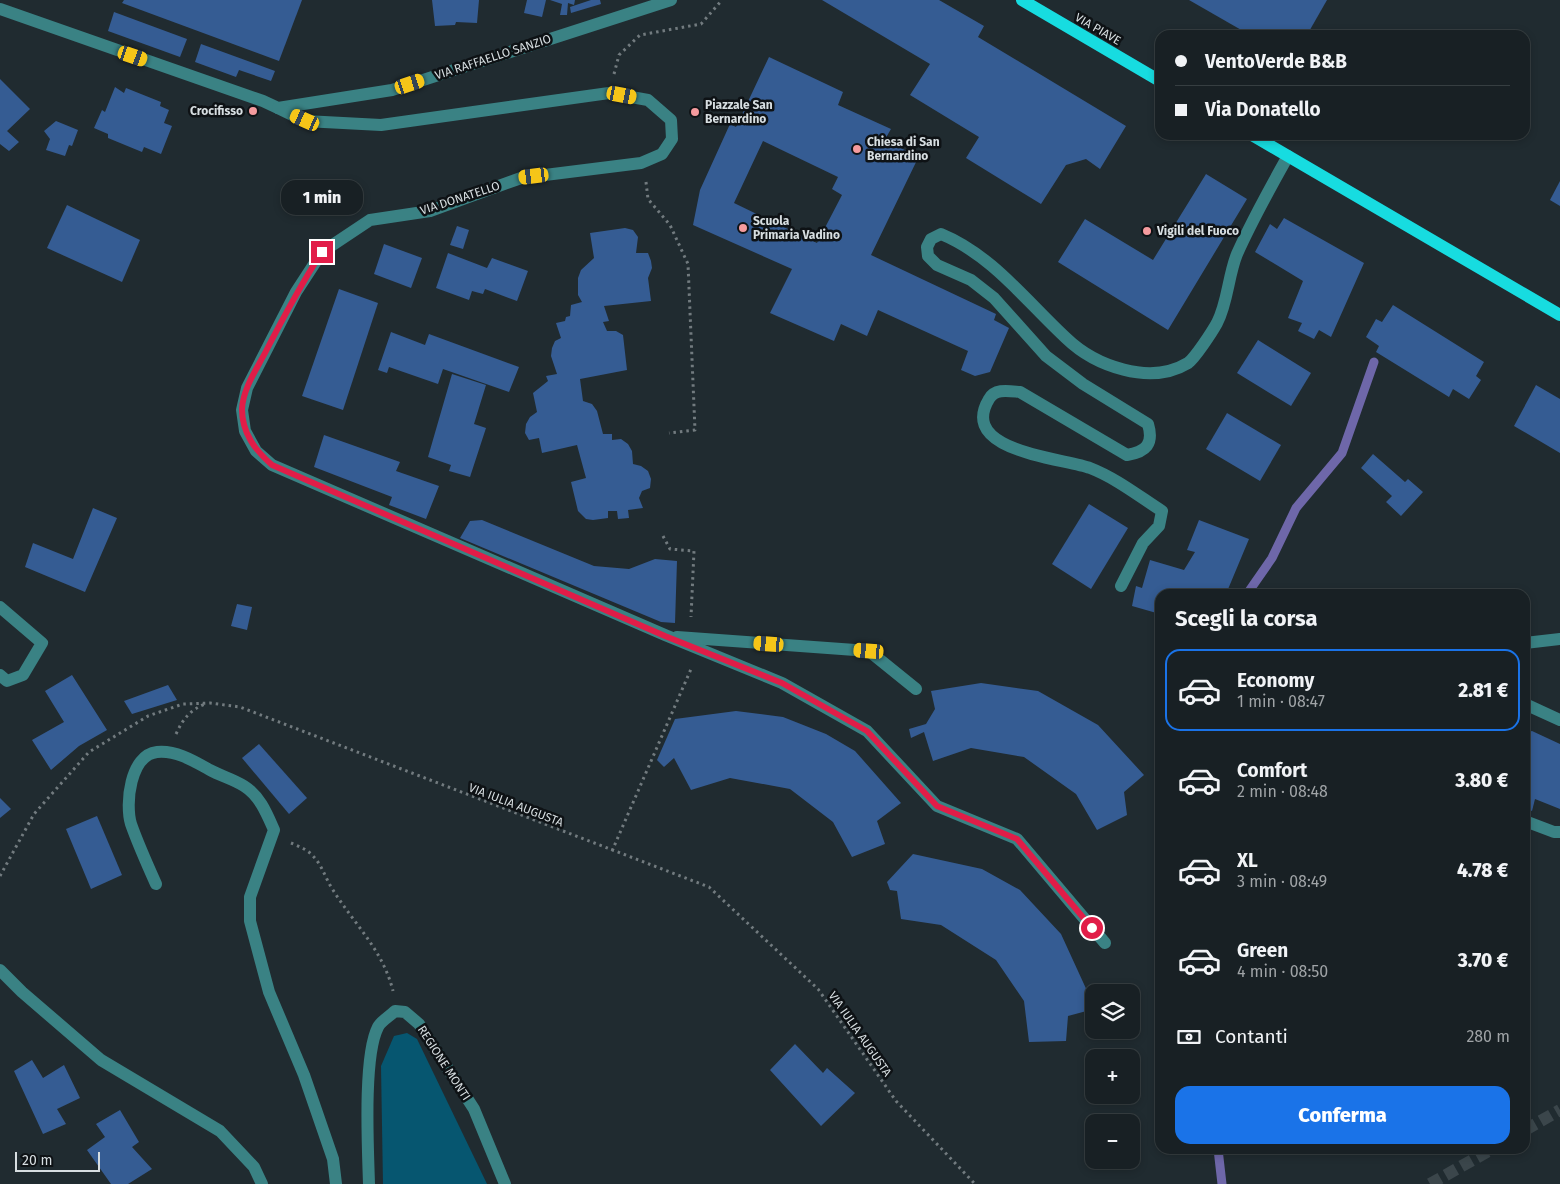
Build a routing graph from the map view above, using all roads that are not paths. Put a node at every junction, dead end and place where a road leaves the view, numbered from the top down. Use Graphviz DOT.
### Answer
graph roads {
  1 [pos="671,0"];
  2 [pos="1022,0"];
  3 [pos="0,9"];
  4 [pos="1155,78"];
  5 [pos="278,108"];
  6 [pos="1261,140"];
  7 [pos="1288,156"];
  8 [pos="1560,316"];
  9 [pos="1121,586"];
  10 [pos="0,607"];
  11 [pos="665,636"];
  12 [pos="1560,640"];
  13 [pos="1530,643"];
  14 [pos="0,675"];
  15 [pos="916,689"];
  16 [pos="1530,706"];
  17 [pos="1560,720"];
  18 [pos="1530,823"];
  19 [pos="1560,832"];
  20 [pos="156,884"];
  21 [pos="1105,943"];
  22 [pos="0,970"];
  23 [pos="262,1184"];
  24 [pos="336,1184"];
  25 [pos="369,1184"];
  26 [pos="505,1184"];
  1 -- 5 [label="street, VIA RAFFAELLO SANZIO"];
  2 -- 4 [label="main road, VIA PIAVE"];
  3 -- 5 [label="street"];
  5 -- 11 [label="street, VIA DONATELLO"];
  6 -- 7 [label="main road"];
  7 -- 8 [label="main road"];
  7 -- 9 [label="street"];
  10 -- 14 [label="street"];
  11 -- 15 [label="street"];
  11 -- 21 [label="street, VIA DONATELLO"];
  12 -- 13 [label="street"];
  16 -- 17 [label="street"];
  18 -- 19 [label="street"];
  20 -- 24 [label="street"];
  22 -- 23 [label="street"];
  25 -- 26 [label="street, REGIONE MONTI"];
}
